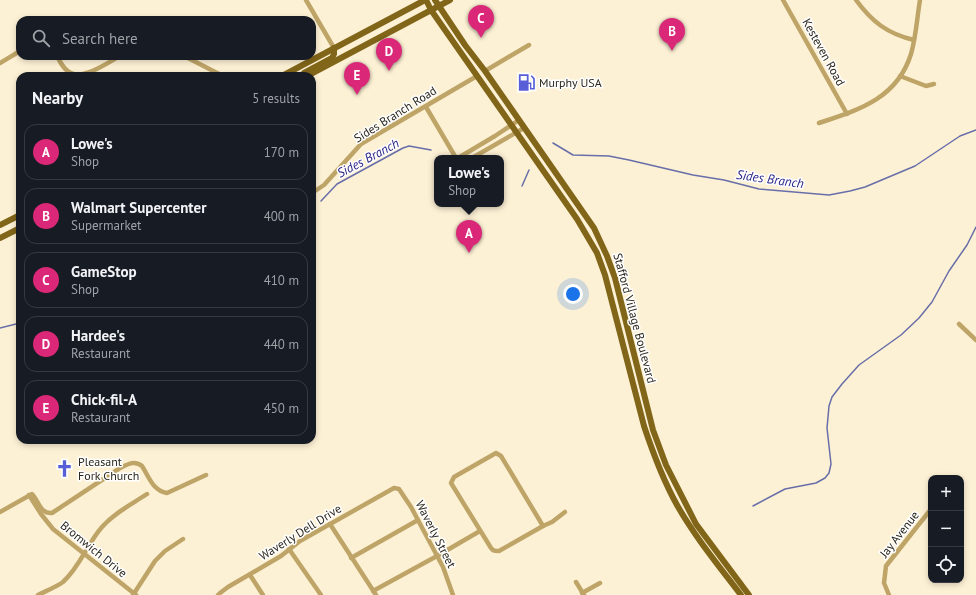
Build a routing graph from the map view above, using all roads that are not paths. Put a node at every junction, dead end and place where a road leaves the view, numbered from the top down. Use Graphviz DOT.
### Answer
graph roads {
  1 [pos="306,0"];
  2 [pos="425,0"];
  3 [pos="435,0"];
  4 [pos="450,0"];
  5 [pos="783,0"];
  6 [pos="856,0"];
  7 [pos="920,0"];
  8 [pos="438,6"];
  9 [pos="431,10"];
  10 [pos="315,16"];
  11 [pos="316,17"];
  12 [pos="914,40"];
  13 [pos="529,45"];
  14 [pos="334,48"];
  15 [pos="16,53"];
  16 [pos="316,58"];
  17 [pos="60,60"];
  18 [pos="112,60"];
  19 [pos="192,60"];
  20 [pos="312,60"];
  21 [pos="0,63"];
  22 [pos="485,71"];
  23 [pos="68,72"];
  24 [pos="90,72"];
  25 [pos="215,72"];
  26 [pos="289,72"];
  27 [pos="306,72"];
  28 [pos="315,72"];
  29 [pos="477,76"];
  30 [pos="900,76"];
  31 [pos="934,84"];
  32 [pos="426,107"];
  33 [pos="847,114"];
  34 [pos="519,120"];
  35 [pos="819,123"];
  36 [pos="511,125"];
  37 [pos="524,128"];
  38 [pos="516,133"];
  39 [pos="484,143"];
  40 [pos="488,149"];
  41 [pos="455,155"];
  42 [pos="462,155"];
  43 [pos="477,155"];
  44 [pos="316,190"];
  45 [pos="16,217"];
  46 [pos="0,225"];
  47 [pos="16,230"];
  48 [pos="0,238"];
  49 [pos="959,324"];
  50 [pos="976,340"];
  51 [pos="206,475"];
  52 [pos="394,488"];
  53 [pos="147,494"];
  54 [pos="29,495"];
  55 [pos="929,511"];
  56 [pos="0,512"];
  57 [pos="565,512"];
  58 [pos="418,520"];
  59 [pos="330,524"];
  60 [pos="543,526"];
  61 [pos="480,531"];
  62 [pos="183,539"];
  63 [pos="289,549"];
  64 [pos="84,554"];
  65 [pos="437,556"];
  66 [pos="351,558"];
  67 [pos="250,574"];
  68 [pos="576,582"];
  69 [pos="600,583"];
  70 [pos="374,593"];
  71 [pos="583,594"];
  72 [pos="38,595"];
  73 [pos="134,595"];
  74 [pos="218,595"];
  75 [pos="263,595"];
  76 [pos="321,595"];
  77 [pos="453,595"];
  78 [pos="741,595"];
  79 [pos="749,595"];
  80 [pos="889,595"];
  1 -- 10 [label="street"];
  2 -- 9 [label="main road, Stafford Village Boulevard"];
  2 -- 14 [label="main road"];
  3 -- 8 [label="main road, Stafford Village Boulevard"];
  4 -- 8 [label="main road"];
  5 -- 33 [label="street, Kesteven Road"];
  6 -- 12 [label="street"];
  7 -- 12 [label="street"];
  8 -- 9 [label="main road"];
  8 -- 22 [label="main road, Stafford Village Boulevard"];
  9 -- 28 [label="main road"];
  9 -- 29 [label="main road, Stafford Village Boulevard"];
  11 -- 14 [label="street"];
  12 -- 30 [label="street"];
  13 -- 22 [label="street"];
  14 -- 16 [label="main road"];
  14 -- 27 [label="main road"];
  15 -- 21 [label="street"];
  17 -- 23 [label="street"];
  18 -- 24 [label="street"];
  19 -- 25 [label="street"];
  20 -- 26 [label="main road"];
  22 -- 34 [label="main road, Stafford Village Boulevard"];
  29 -- 32 [label="street, Sides Branch Road"];
  29 -- 36 [label="main road, Stafford Village Boulevard"];
  30 -- 31 [label="street"];
  30 -- 33 [label="street"];
  32 -- 41 [label="street"];
  32 -- 44 [label="street, Sides Branch Road"];
  33 -- 35 [label="street"];
  34 -- 36 [label="street"];
  34 -- 37 [label="main road, Stafford Village Boulevard"];
  36 -- 38 [label="main road, Stafford Village Boulevard"];
  36 -- 39 [label="street"];
  37 -- 38 [label="street"];
  37 -- 79 [label="main road, Stafford Village Boulevard"];
  38 -- 40 [label="street"];
  38 -- 78 [label="main road, Stafford Village Boulevard"];
  39 -- 40 [label="street"];
  39 -- 42 [label="street"];
  40 -- 43 [label="street"];
  45 -- 46 [label="main road"];
  47 -- 48 [label="main road"];
  49 -- 50 [label="street"];
  51 -- 54 [label="street"];
  52 -- 58 [label="street, Waverly Street"];
  52 -- 59 [label="street, Waverly Dell Drive"];
  53 -- 64 [label="street"];
  54 -- 56 [label="street"];
  54 -- 64 [label="street, Bromwich Drive"];
  55 -- 80 [label="street, Jay Avenue"];
  57 -- 60 [label="street"];
  58 -- 65 [label="street, Waverly Street"];
  58 -- 66 [label="street"];
  59 -- 63 [label="street, Waverly Dell Drive"];
  59 -- 66 [label="street"];
  60 -- 61 [label="street"];
  60 -- 61 [label="street"];
  61 -- 65 [label="street"];
  62 -- 73 [label="street"];
  63 -- 67 [label="street, Waverly Dell Drive"];
  63 -- 76 [label="street"];
  64 -- 72 [label="street"];
  64 -- 73 [label="street, Bromwich Drive"];
  65 -- 70 [label="street"];
  65 -- 77 [label="street, Waverly Street"];
  66 -- 70 [label="street"];
  67 -- 74 [label="street, Waverly Dell Drive"];
  67 -- 75 [label="street"];
  68 -- 71 [label="street"];
  69 -- 71 [label="street"];
}
